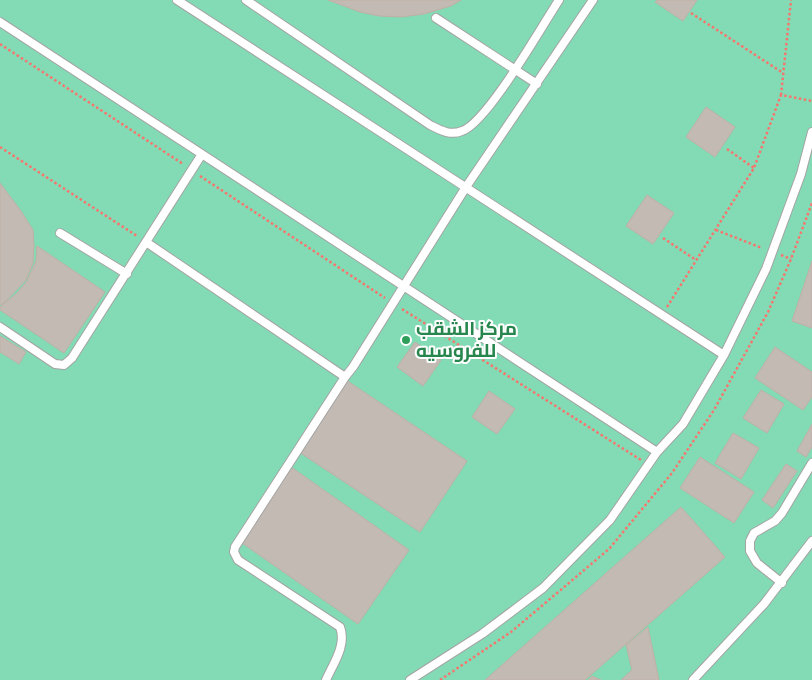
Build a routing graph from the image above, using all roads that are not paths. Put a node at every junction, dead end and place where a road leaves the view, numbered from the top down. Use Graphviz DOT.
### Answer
graph roads {
  1 [pos="177,0"];
  2 [pos="246,0"];
  3 [pos="559,0"];
  4 [pos="592,0"];
  5 [pos="436,18"];
  6 [pos="0,22"];
  7 [pos="514,69"];
  8 [pos="537,84"];
  9 [pos="812,132"];
  10 [pos="202,154"];
  11 [pos="466,187"];
  12 [pos="60,233"];
  13 [pos="146,242"];
  14 [pos="127,274"];
  15 [pos="404,286"];
  16 [pos="0,328"];
  17 [pos="724,355"];
  18 [pos="345,377"];
  19 [pos="657,452"];
  20 [pos="812,463"];
  21 [pos="810,473"];
  22 [pos="812,540"];
  23 [pos="782,583"];
  24 [pos="326,680"];
  25 [pos="410,680"];
  26 [pos="693,680"];
  1 -- 11 [label="lane"];
  2 -- 7 [label="lane"];
  3 -- 7 [label="lane"];
  4 -- 8 [label="lane"];
  5 -- 7 [label="lane"];
  6 -- 10 [label="lane"];
  7 -- 8 [label="lane"];
  8 -- 11 [label="lane"];
  9 -- 17 [label="lane"];
  10 -- 13 [label="lane"];
  10 -- 15 [label="lane"];
  11 -- 15 [label="lane"];
  11 -- 17 [label="lane"];
  12 -- 14 [label="lane"];
  13 -- 14 [label="lane"];
  13 -- 18 [label="lane"];
  14 -- 16 [label="lane"];
  15 -- 18 [label="lane"];
  15 -- 19 [label="lane"];
  17 -- 19 [label="lane"];
  18 -- 24 [label="lane"];
  19 -- 25 [label="lane"];
  20 -- 21 [label="lane"];
  21 -- 23 [label="lane"];
  22 -- 23 [label="lane"];
  23 -- 26 [label="lane"];
}
